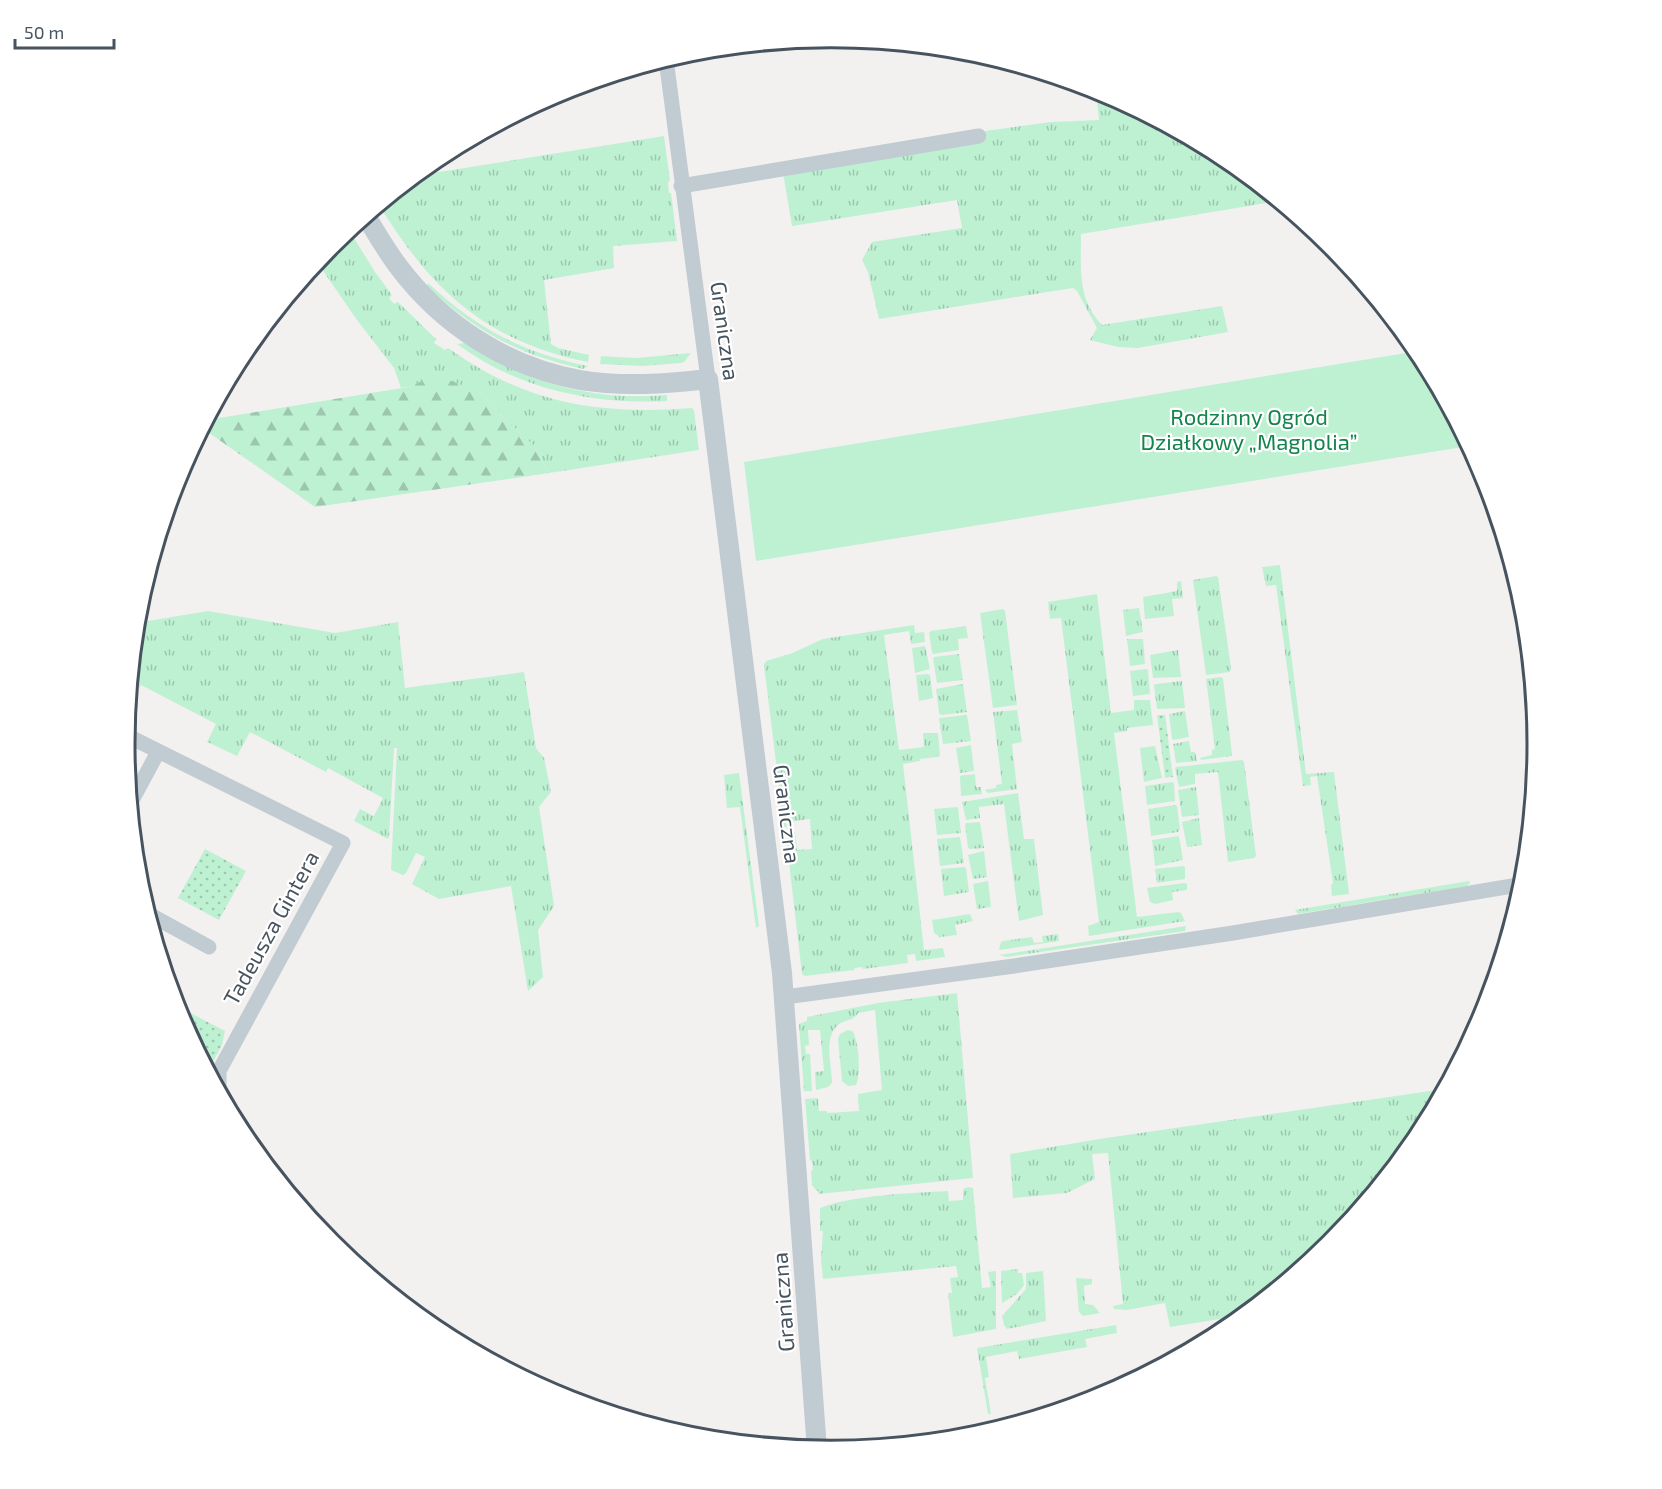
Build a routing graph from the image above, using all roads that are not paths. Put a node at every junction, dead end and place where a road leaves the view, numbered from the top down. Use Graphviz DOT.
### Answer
graph roads {
  1 [pos="667,68"];
  2 [pos="979,136"];
  3 [pos="681,186"];
  4 [pos="370,223"];
  5 [pos="708,379"];
  6 [pos="135,740"];
  7 [pos="158,752"];
  8 [pos="136,792"];
  9 [pos="1513,886"];
  10 [pos="156,918"];
  11 [pos="209,947"];
  12 [pos="785,997"];
  13 [pos="219,1077"];
  14 [pos="816,1441"];
  1 -- 3 [label="street, Graniczna"];
  2 -- 3 [label="street"];
  3 -- 5 [label="street, Graniczna"];
  4 -- 5 [label="street"];
  5 -- 12 [label="street, Graniczna"];
  6 -- 7 [label="street, Tadeusza Gintera"];
  7 -- 8 [label="street"];
  7 -- 13 [label="street, Tadeusza Gintera"];
  9 -- 12 [label="street"];
  10 -- 11 [label="street"];
  12 -- 14 [label="street, Graniczna"];
}
